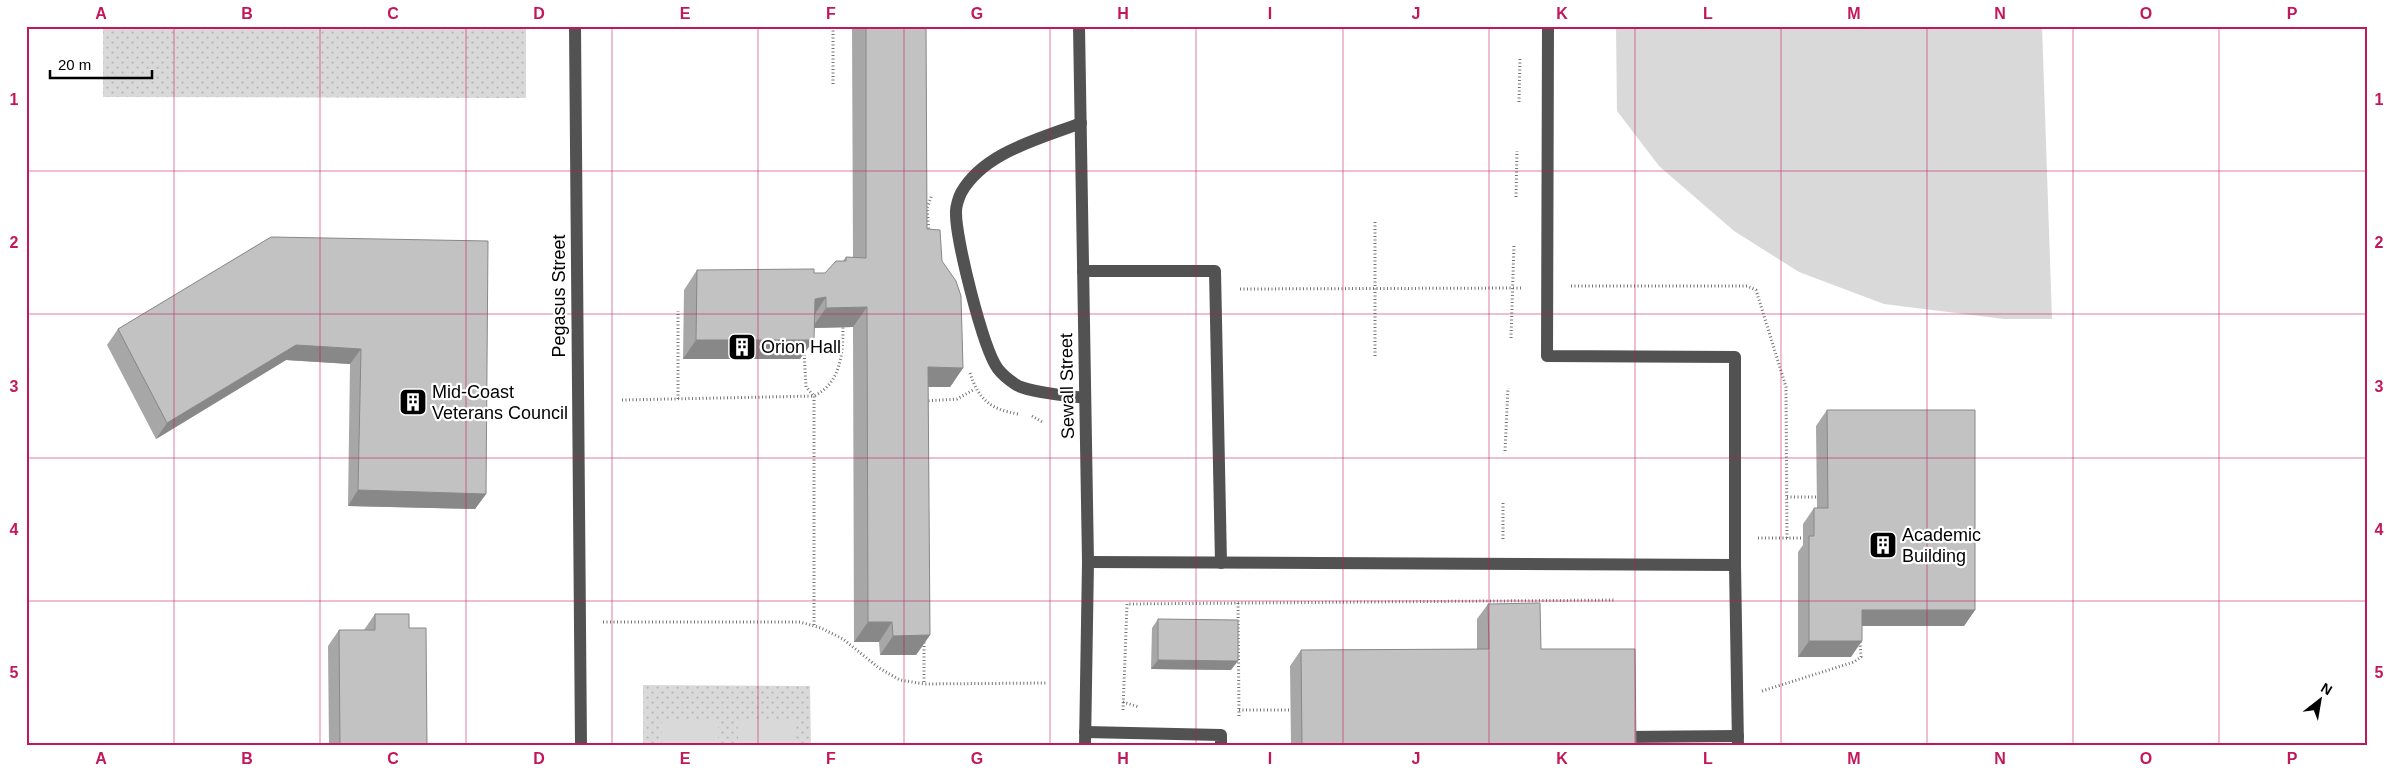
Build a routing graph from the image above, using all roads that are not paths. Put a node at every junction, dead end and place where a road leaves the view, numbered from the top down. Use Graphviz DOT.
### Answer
graph roads {
  1 [pos="575,26"];
  2 [pos="1079,26"];
  3 [pos="1548,26"];
  4 [pos="1081,123"];
  5 [pos="1083,272"];
  6 [pos="1085,398"];
  7 [pos="1088,562"];
  8 [pos="1221,563"];
  9 [pos="1735,566"];
  10 [pos="1085,732"];
  11 [pos="1625,737"];
  12 [pos="1738,741"];
  13 [pos="581,746"];
  14 [pos="1085,746"];
  15 [pos="1221,746"];
  1 -- 13 [label="street, Pegasus Street"];
  2 -- 4 [label="street, Sewall Street"];
  3 -- 9 [label="street"];
  4 -- 5 [label="street, Sewall Street"];
  4 -- 6 [label="street"];
  5 -- 6 [label="street, Sewall Street"];
  5 -- 8 [label="street"];
  6 -- 7 [label="street, Sewall Street"];
  7 -- 8 [label="street"];
  7 -- 10 [label="street, Sewall Street"];
  8 -- 9 [label="street"];
  9 -- 12 [label="street"];
  10 -- 14 [label="street, Sewall Street"];
  10 -- 15 [label="street"];
  11 -- 12 [label="street"];
}
